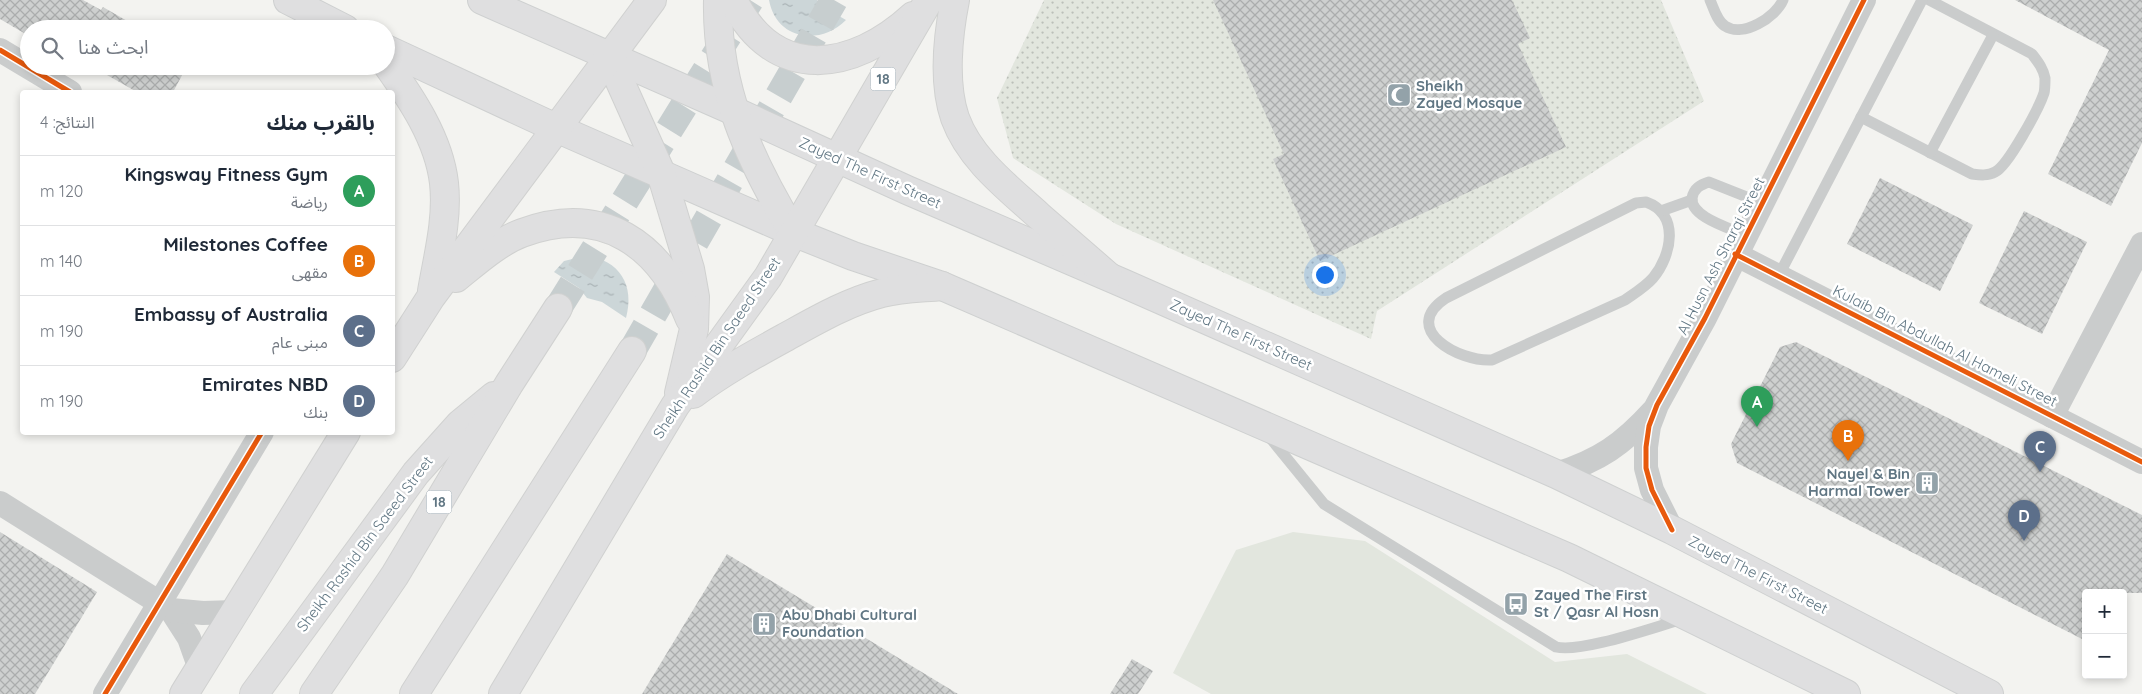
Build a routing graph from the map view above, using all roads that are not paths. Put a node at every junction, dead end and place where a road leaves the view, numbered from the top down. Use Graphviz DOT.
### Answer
graph roads {
  1 [pos="288,0"];
  2 [pos="482,0"];
  3 [pos="652,0"];
  4 [pos="718,0"];
  5 [pos="733,0"];
  6 [pos="955,0"];
  7 [pos="1710,0"];
  8 [pos="1783,0"];
  9 [pos="1864,0"];
  10 [pos="1922,0"];
  11 [pos="1929,0"];
  12 [pos="927,2"];
  13 [pos="327,20"];
  14 [pos="1993,35"];
  15 [pos="0,50"];
  16 [pos="395,53"];
  17 [pos="609,57"];
  18 [pos="20,62"];
  19 [pos="42,75"];
  20 [pos="395,75"];
  21 [pos="67,90"];
  22 [pos="734,111"];
  23 [pos="1861,118"];
  24 [pos="556,128"];
  25 [pos="1930,153"];
  26 [pos="836,158"];
  27 [pos="660,173"];
  28 [pos="1692,200"];
  29 [pos="1762,203"];
  30 [pos="1662,211"];
  31 [pos="793,232"];
  32 [pos="1740,244"];
  33 [pos="2142,244"];
  34 [pos="1779,275"];
  35 [pos="1108,276"];
  36 [pos="942,286"];
  37 [pos="431,297"];
  38 [pos="558,308"];
  39 [pos="694,329"];
  40 [pos="632,351"];
  41 [pos="395,353"];
  42 [pos="509,384"];
  43 [pos="1657,405"];
  44 [pos="675,406"];
  45 [pos="2052,416"];
  46 [pos="1258,423"];
  47 [pos="260,435"];
  48 [pos="344,435"];
  49 [pos="2142,462"];
  50 [pos="1556,474"];
  51 [pos="0,503"];
  52 [pos="1672,530"];
  53 [pos="166,606"];
  54 [pos="235,612"];
  55 [pos="1689,617"];
  56 [pos="200,669"];
  57 [pos="105,694"];
  58 [pos="184,694"];
  59 [pos="254,694"];
  60 [pos="314,694"];
  61 [pos="414,694"];
  62 [pos="503,694"];
  63 [pos="1846,694"];
  64 [pos="1989,694"];
  1 -- 13 [label="main road"];
  2 -- 17 [label="main road, Zayed The First Street"];
  3 -- 17 [label="main road"];
  4 -- 22 [label="main road"];
  5 -- 12 [label="main road"];
  6 -- 35 [label="main road"];
  7 -- 8 [label="lane"];
  9 -- 29 [label="street, Al Husn Ash Sharqi Street"];
  10 -- 23 [label="lane"];
  11 -- 14 [label="lane"];
  12 -- 26 [label="main road, Sheikh Rashid Bin Saeed Street / 18"];
  14 -- 25 [label="lane"];
  14 -- 25 [label="lane"];
  15 -- 18 [label="street"];
  16 -- 24 [label="main road"];
  17 -- 22 [label="main road, Zayed The First Street"];
  17 -- 24 [label="main road"];
  17 -- 27 [label="main road"];
  19 -- 21 [label="street"];
  20 -- 37 [label="main road"];
  22 -- 26 [label="main road, Zayed The First Street"];
  22 -- 31 [label="main road"];
  23 -- 25 [label="lane"];
  23 -- 34 [label="lane"];
  24 -- 27 [label="main road"];
  24 -- 37 [label="main road"];
  26 -- 31 [label="main road, Sheikh Rashid Bin Saeed Street / 18"];
  26 -- 35 [label="main road, Zayed The First Street"];
  27 -- 31 [label="main road"];
  27 -- 39 [label="main road"];
  28 -- 29 [label="lane"];
  28 -- 30 [label="lane"];
  28 -- 32 [label="lane"];
  29 -- 32 [label="street, Al Husn Ash Sharqi Street"];
  30 -- 30 [label="lane"];
  31 -- 36 [label="main road"];
  31 -- 44 [label="main road, Sheikh Rashid Bin Saeed Street / 18"];
  32 -- 34 [label="street, Kulaib Bin Abdullah Al Hameli Street"];
  32 -- 43 [label="street, Al Husn Ash Sharqi Street"];
  33 -- 45 [label="street"];
  34 -- 45 [label="street, Kulaib Bin Abdullah Al Hameli Street"];
  35 -- 50 [label="main road, Zayed The First Street"];
  36 -- 44 [label="main road"];
  36 -- 46 [label="main road"];
  37 -- 39 [label="main road"];
  37 -- 41 [label="main road"];
  38 -- 42 [label="main road, Sheikh Rashid Bin Saeed Street / 18"];
  39 -- 44 [label="main road"];
  40 -- 61 [label="main road"];
  42 -- 59 [label="main road, Sheikh Rashid Bin Saeed Street / 18"];
  42 -- 60 [label="main road, Sheikh Rashid Bin Saeed Street / 18"];
  43 -- 50 [label="street, Al Husn Ash Sharqi Street"];
  43 -- 52 [label="street, Al Husn Ash Sharqi Street"];
  44 -- 62 [label="main road, Sheikh Rashid Bin Saeed Street / 18"];
  45 -- 49 [label="street, Kulaib Bin Abdullah Al Hameli Street"];
  46 -- 55 [label="main road"];
  46 -- 55 [label="lane"];
  47 -- 53 [label="street"];
  48 -- 54 [label="main road"];
  50 -- 52 [label="main road, Zayed The First Street"];
  51 -- 53 [label="street"];
  52 -- 64 [label="main road, Zayed The First Street"];
  53 -- 54 [label="street"];
  53 -- 56 [label="street"];
  53 -- 57 [label="street"];
  54 -- 56 [label="main road"];
  55 -- 63 [label="main road"];
  56 -- 58 [label="main road"];
}
